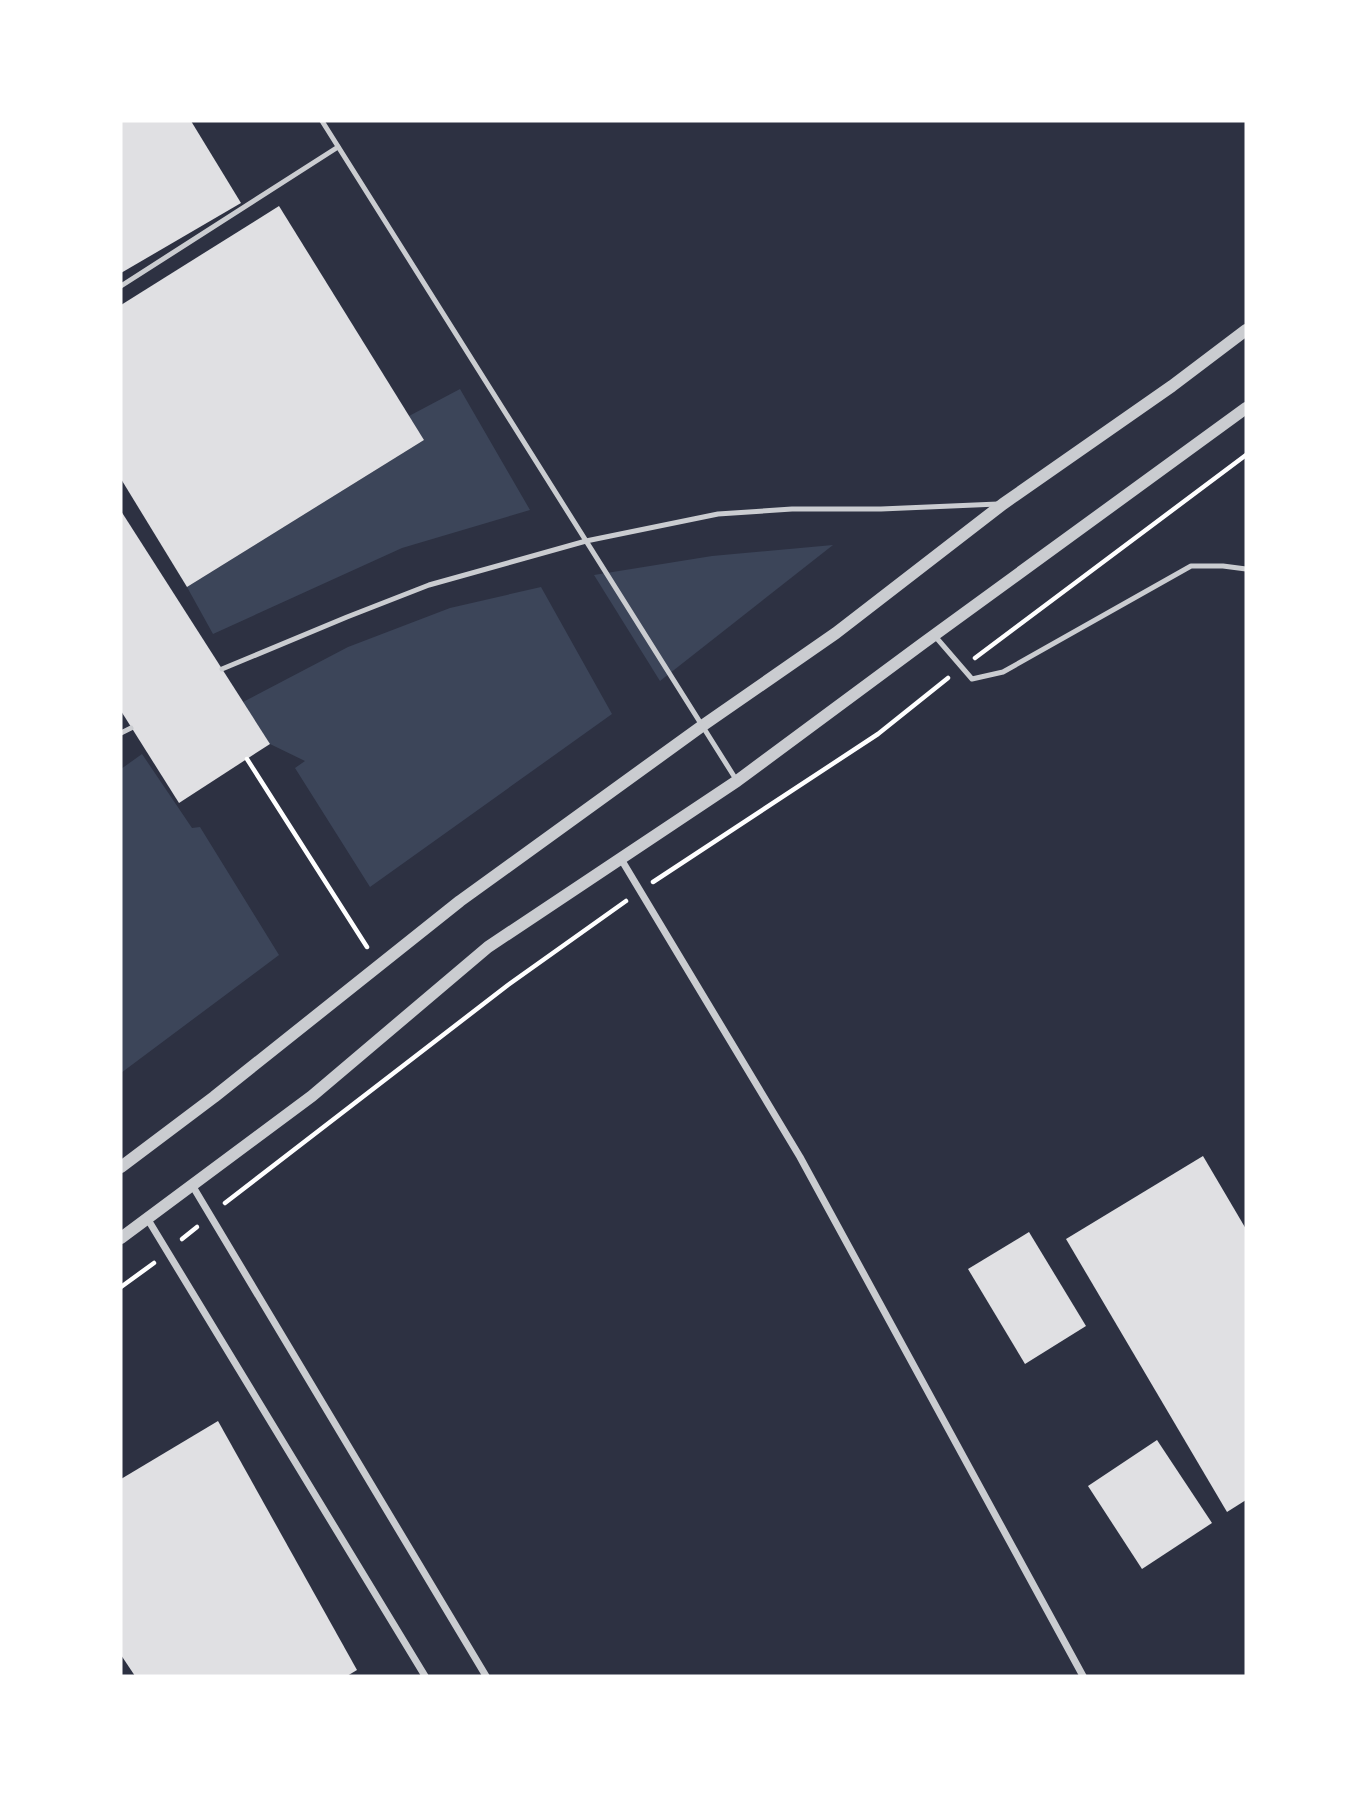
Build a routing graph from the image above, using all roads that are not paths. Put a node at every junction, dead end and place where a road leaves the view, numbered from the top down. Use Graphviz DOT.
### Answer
graph roads {
  1 [pos="322,121"];
  2 [pos="338,147"];
  3 [pos="121,286"];
  4 [pos="1246,330"];
  5 [pos="1246,408"];
  6 [pos="1003,504"];
  7 [pos="586,541"];
  8 [pos="1246,569"];
  9 [pos="934,635"];
  10 [pos="222,669"];
  11 [pos="702,726"];
  12 [pos="131,727"];
  13 [pos="121,733"];
  14 [pos="737,781"];
  15 [pos="621,859"];
  16 [pos="121,1167"];
  17 [pos="192,1185"];
  18 [pos="147,1219"];
  19 [pos="121,1238"];
  20 [pos="425,1676"];
  21 [pos="486,1676"];
  22 [pos="1083,1676"];
  1 -- 2 [label="lane"];
  2 -- 3 [label="lane"];
  2 -- 7 [label="lane"];
  4 -- 6 [label="street"];
  5 -- 9 [label="street"];
  6 -- 7 [label="lane"];
  6 -- 11 [label="street"];
  7 -- 10 [label="lane"];
  7 -- 11 [label="lane"];
  8 -- 9 [label="lane"];
  9 -- 14 [label="street"];
  11 -- 14 [label="lane"];
  11 -- 16 [label="street"];
  12 -- 13 [label="lane"];
  14 -- 15 [label="street"];
  15 -- 17 [label="street"];
  15 -- 22 [label="street"];
  17 -- 18 [label="street"];
  17 -- 21 [label="street"];
  18 -- 19 [label="street"];
  18 -- 20 [label="street"];
}
